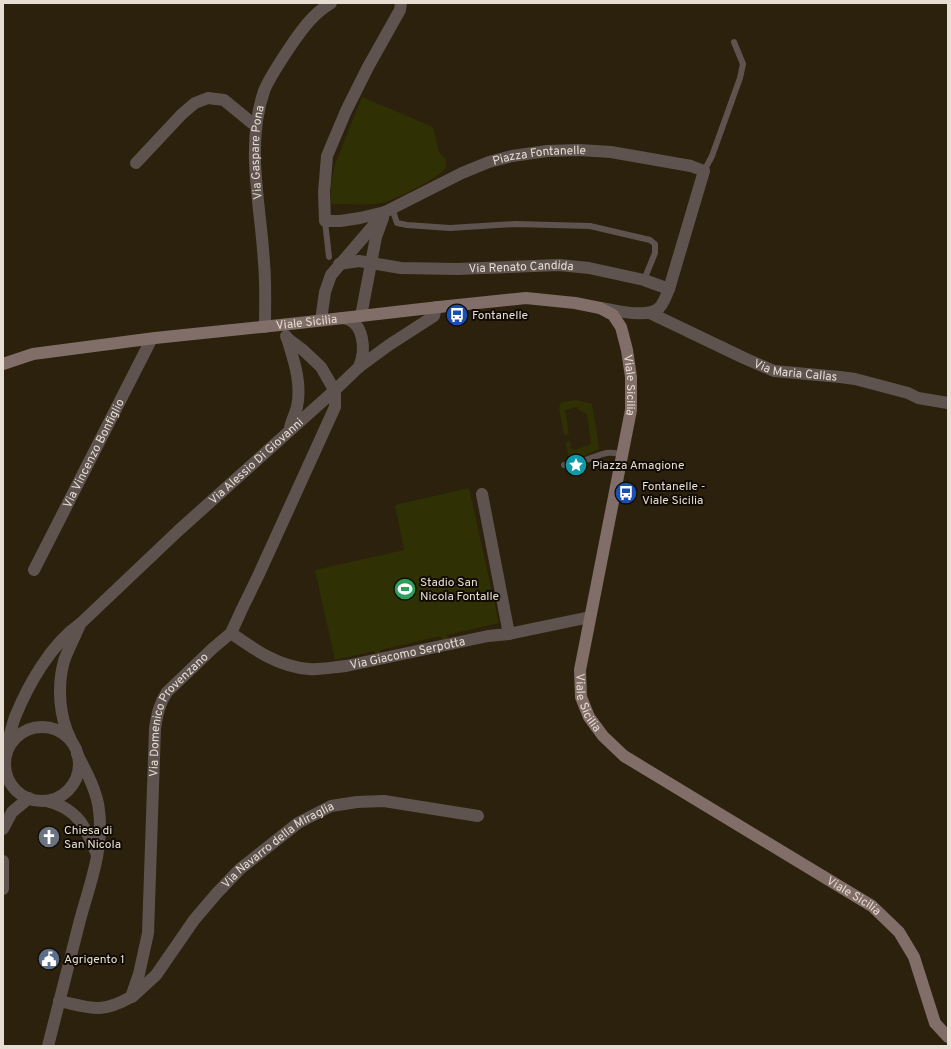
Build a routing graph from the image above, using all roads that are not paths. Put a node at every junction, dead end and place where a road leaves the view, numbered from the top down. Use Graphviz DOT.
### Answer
graph roads {
  1 [pos="331,3"];
  2 [pos="400,3"];
  3 [pos="734,42"];
  4 [pos="256,124"];
  5 [pos="136,163"];
  6 [pos="704,171"];
  7 [pos="388,210"];
  8 [pos="325,221"];
  9 [pos="329,256"];
  10 [pos="371,263"];
  11 [pos="339,264"];
  12 [pos="644,280"];
  13 [pos="669,289"];
  14 [pos="436,307"];
  15 [pos="600,308"];
  16 [pos="650,314"];
  17 [pos="361,316"];
  18 [pos="342,318"];
  19 [pos="322,320"];
  20 [pos="280,325"];
  21 [pos="266,326"];
  22 [pos="155,338"];
  23 [pos="287,338"];
  24 [pos="3,364"];
  25 [pos="359,367"];
  26 [pos="333,388"];
  27 [pos="948,403"];
  28 [pos="289,430"];
  29 [pos="623,455"];
  30 [pos="564,465"];
  31 [pos="482,494"];
  32 [pos="34,570"];
  33 [pos="590,617"];
  34 [pos="80,624"];
  35 [pos="232,633"];
  36 [pos="509,634"];
  37 [pos="76,750"];
  38 [pos="6,755"];
  39 [pos="4,771"];
  40 [pos="29,798"];
  41 [pos="46,801"];
  42 [pos="478,816"];
  43 [pos="3,829"];
  44 [pos="98,856"];
  45 [pos="3,861"];
  46 [pos="3,889"];
  47 [pos="131,997"];
  48 [pos="59,1001"];
  49 [pos="948,1037"];
  50 [pos="48,1046"];
  1 -- 4 [label="street, Via Gaspare Pona"];
  2 -- 8 [label="street"];
  3 -- 6 [label="lane"];
  4 -- 5 [label="street"];
  4 -- 21 [label="street, Via Gaspare Pona"];
  6 -- 7 [label="street, Piazza Fontanelle"];
  6 -- 13 [label="street"];
  7 -- 8 [label="street"];
  7 -- 10 [label="street"];
  7 -- 11 [label="street"];
  7 -- 12 [label="lane"];
  8 -- 9 [label="lane"];
  10 -- 11 [label="street, Via Renato Candida"];
  10 -- 12 [label="street, Via Renato Candida"];
  10 -- 17 [label="street"];
  11 -- 19 [label="street"];
  12 -- 13 [label="street, Via Renato Candida"];
  13 -- 16 [label="street"];
  14 -- 15 [label="street, Viale Sicilia"];
  14 -- 17 [label="street, Viale Sicilia"];
  14 -- 25 [label="street, Via Alessio Di Giovanni"];
  15 -- 16 [label="street, Via Maria Callas"];
  15 -- 29 [label="street, Viale Sicilia"];
  16 -- 27 [label="street, Via Maria Callas"];
  17 -- 18 [label="street, Viale Sicilia"];
  18 -- 19 [label="street, Viale Sicilia"];
  18 -- 25 [label="street"];
  19 -- 20 [label="street, Viale Sicilia"];
  20 -- 21 [label="street, Viale Sicilia"];
  20 -- 23 [label="street"];
  21 -- 22 [label="street, Viale Sicilia"];
  22 -- 24 [label="street, Viale Sicilia"];
  22 -- 32 [label="street, Via Vincenzo Bonfiglio"];
  23 -- 26 [label="street"];
  23 -- 28 [label="street"];
  25 -- 26 [label="street, Via Alessio Di Giovanni"];
  26 -- 28 [label="street, Via Alessio Di Giovanni"];
  26 -- 35 [label="street, Via Domenico Provenzano"];
  28 -- 34 [label="street, Via Alessio Di Giovanni"];
  29 -- 30 [label="lane"];
  29 -- 33 [label="street, Viale Sicilia"];
  31 -- 36 [label="street"];
  33 -- 36 [label="street, Via Giacomo Serpotta"];
  33 -- 49 [label="street, Viale Sicilia"];
  34 -- 37 [label="street, Via Alessio Di Giovanni"];
  34 -- 38 [label="street, Via Alessio Di Giovanni"];
  35 -- 36 [label="street, Via Giacomo Serpotta"];
  35 -- 47 [label="street, Via Domenico Provenzano"];
  37 -- 38 [label="street"];
  37 -- 41 [label="street, Via Alessio Di Giovanni"];
  37 -- 44 [label="street"];
  38 -- 39 [label="street, Via Alessio Di Giovanni"];
  39 -- 40 [label="street, Via Alessio Di Giovanni"];
  40 -- 41 [label="street, Via Alessio Di Giovanni"];
  40 -- 43 [label="street"];
  41 -- 44 [label="street"];
  42 -- 47 [label="street, Via Navarro della Miraglia"];
  44 -- 48 [label="street"];
  45 -- 46 [label="street"];
  47 -- 48 [label="street"];
  48 -- 50 [label="street"];
}
